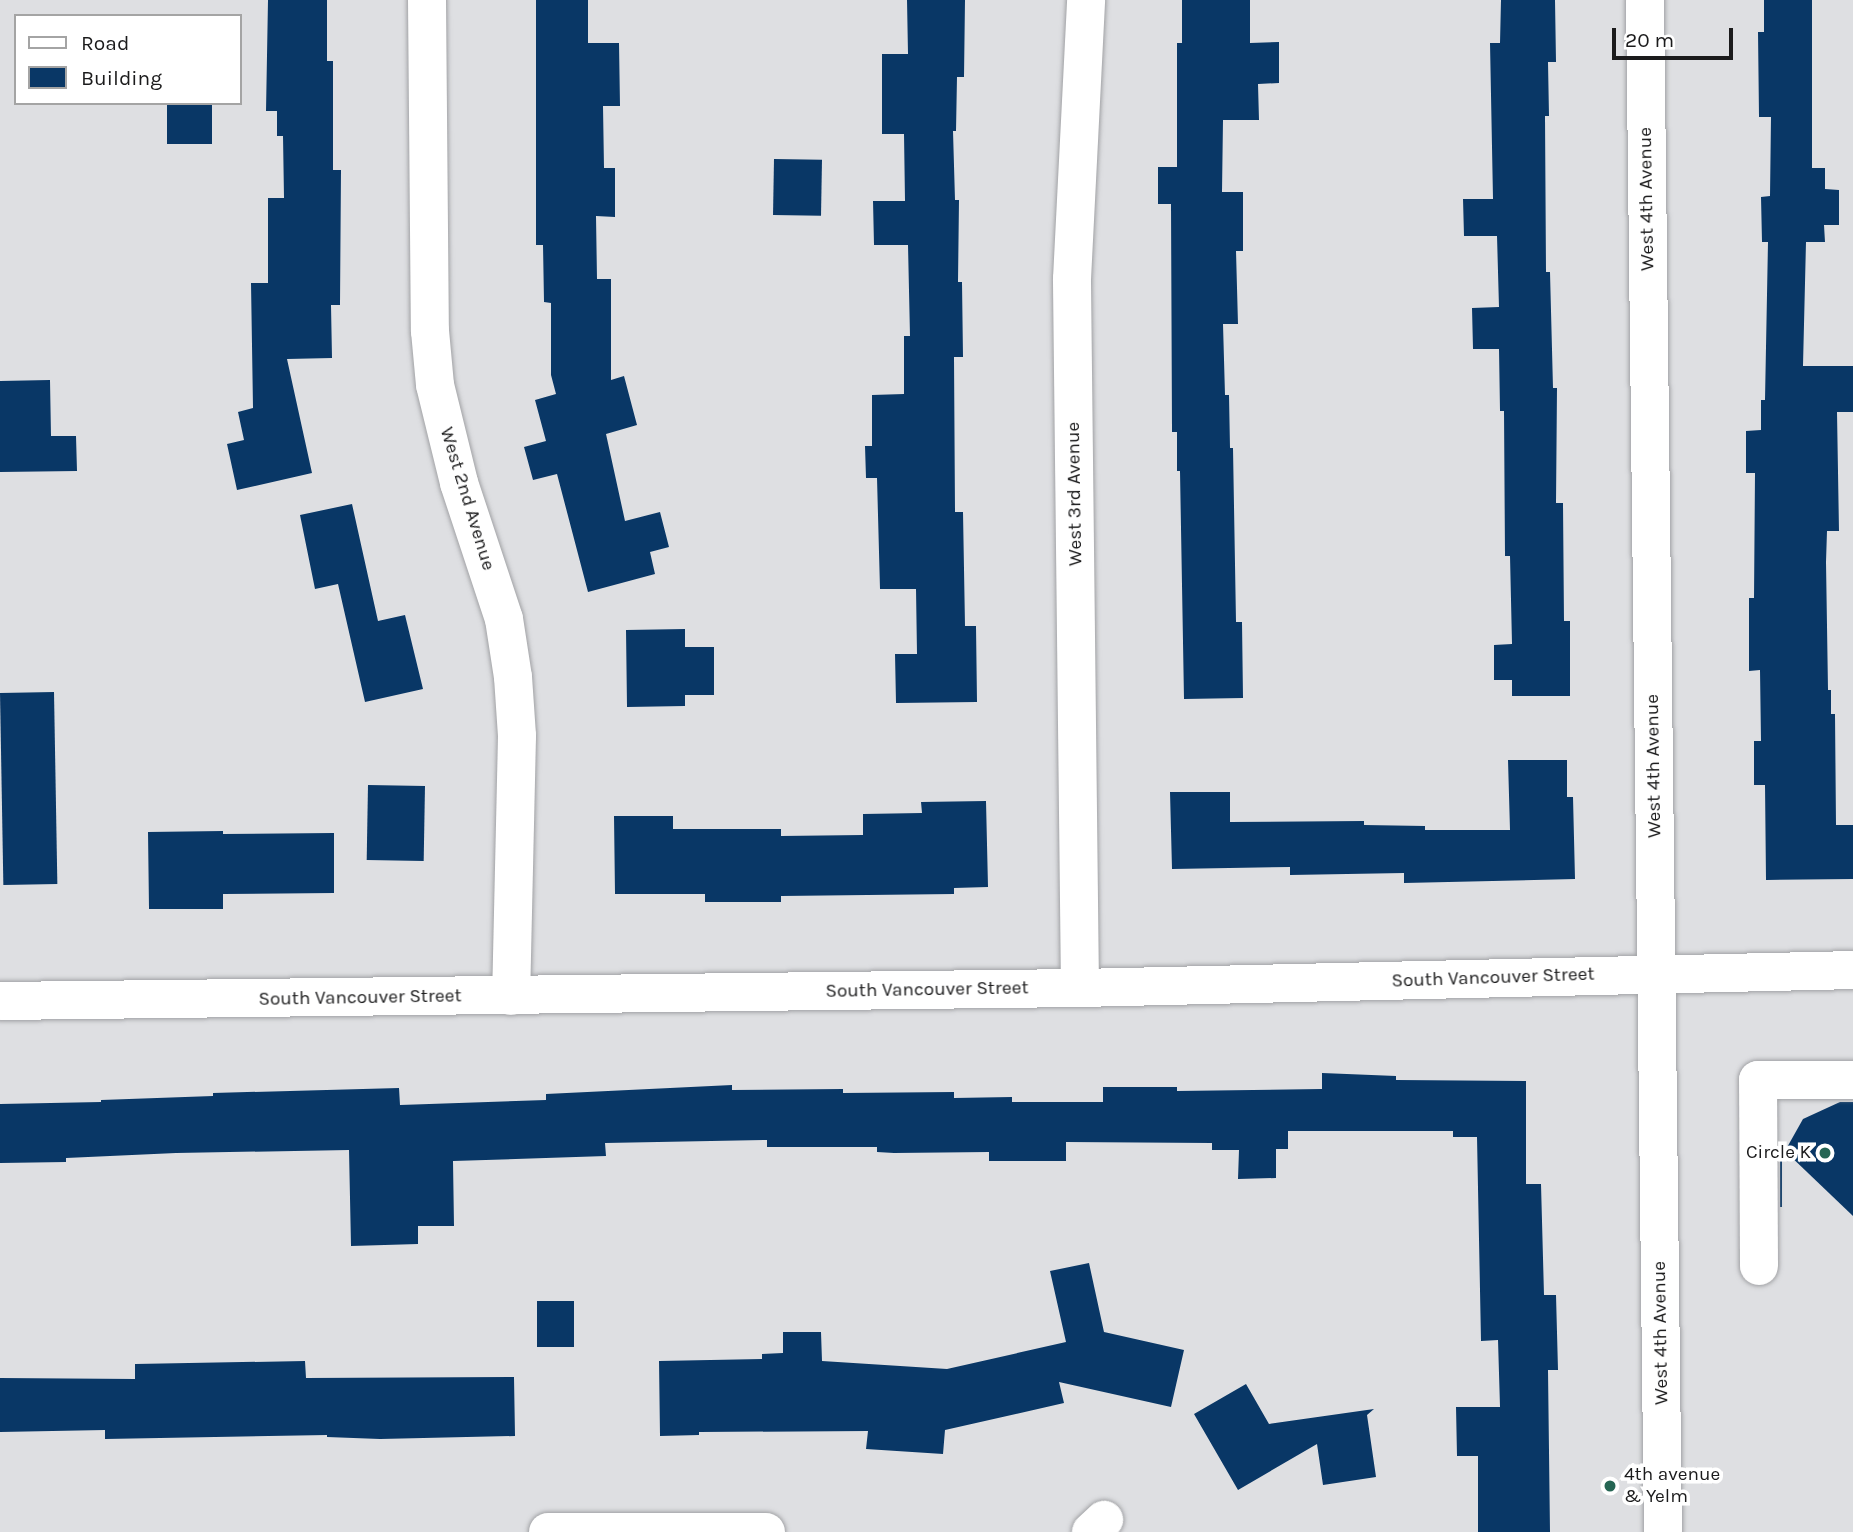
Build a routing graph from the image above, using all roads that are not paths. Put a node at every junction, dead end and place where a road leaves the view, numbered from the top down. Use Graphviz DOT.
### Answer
graph roads {
  1 [pos="427,0"];
  2 [pos="1086,0"];
  3 [pos="1645,0"];
  4 [pos="1853,970"];
  5 [pos="1657,973"];
  6 [pos="1080,988"];
  7 [pos="511,996"];
  8 [pos="0,1001"];
  9 [pos="1853,1080"];
  10 [pos="1759,1266"];
  11 [pos="548,1532"];
  12 [pos="766,1532"];
  13 [pos="1663,1532"];
  1 -- 7 [label="street, West 2nd Avenue"];
  2 -- 6 [label="street, West 3rd Avenue"];
  3 -- 5 [label="street, West 4th Avenue"];
  4 -- 5 [label="street, South Vancouver Street"];
  5 -- 6 [label="street, South Vancouver Street"];
  5 -- 13 [label="street, West 4th Avenue"];
  6 -- 7 [label="street, South Vancouver Street"];
  7 -- 8 [label="street, South Vancouver Street"];
  9 -- 10 [label="street"];
  11 -- 12 [label="street"];
}
